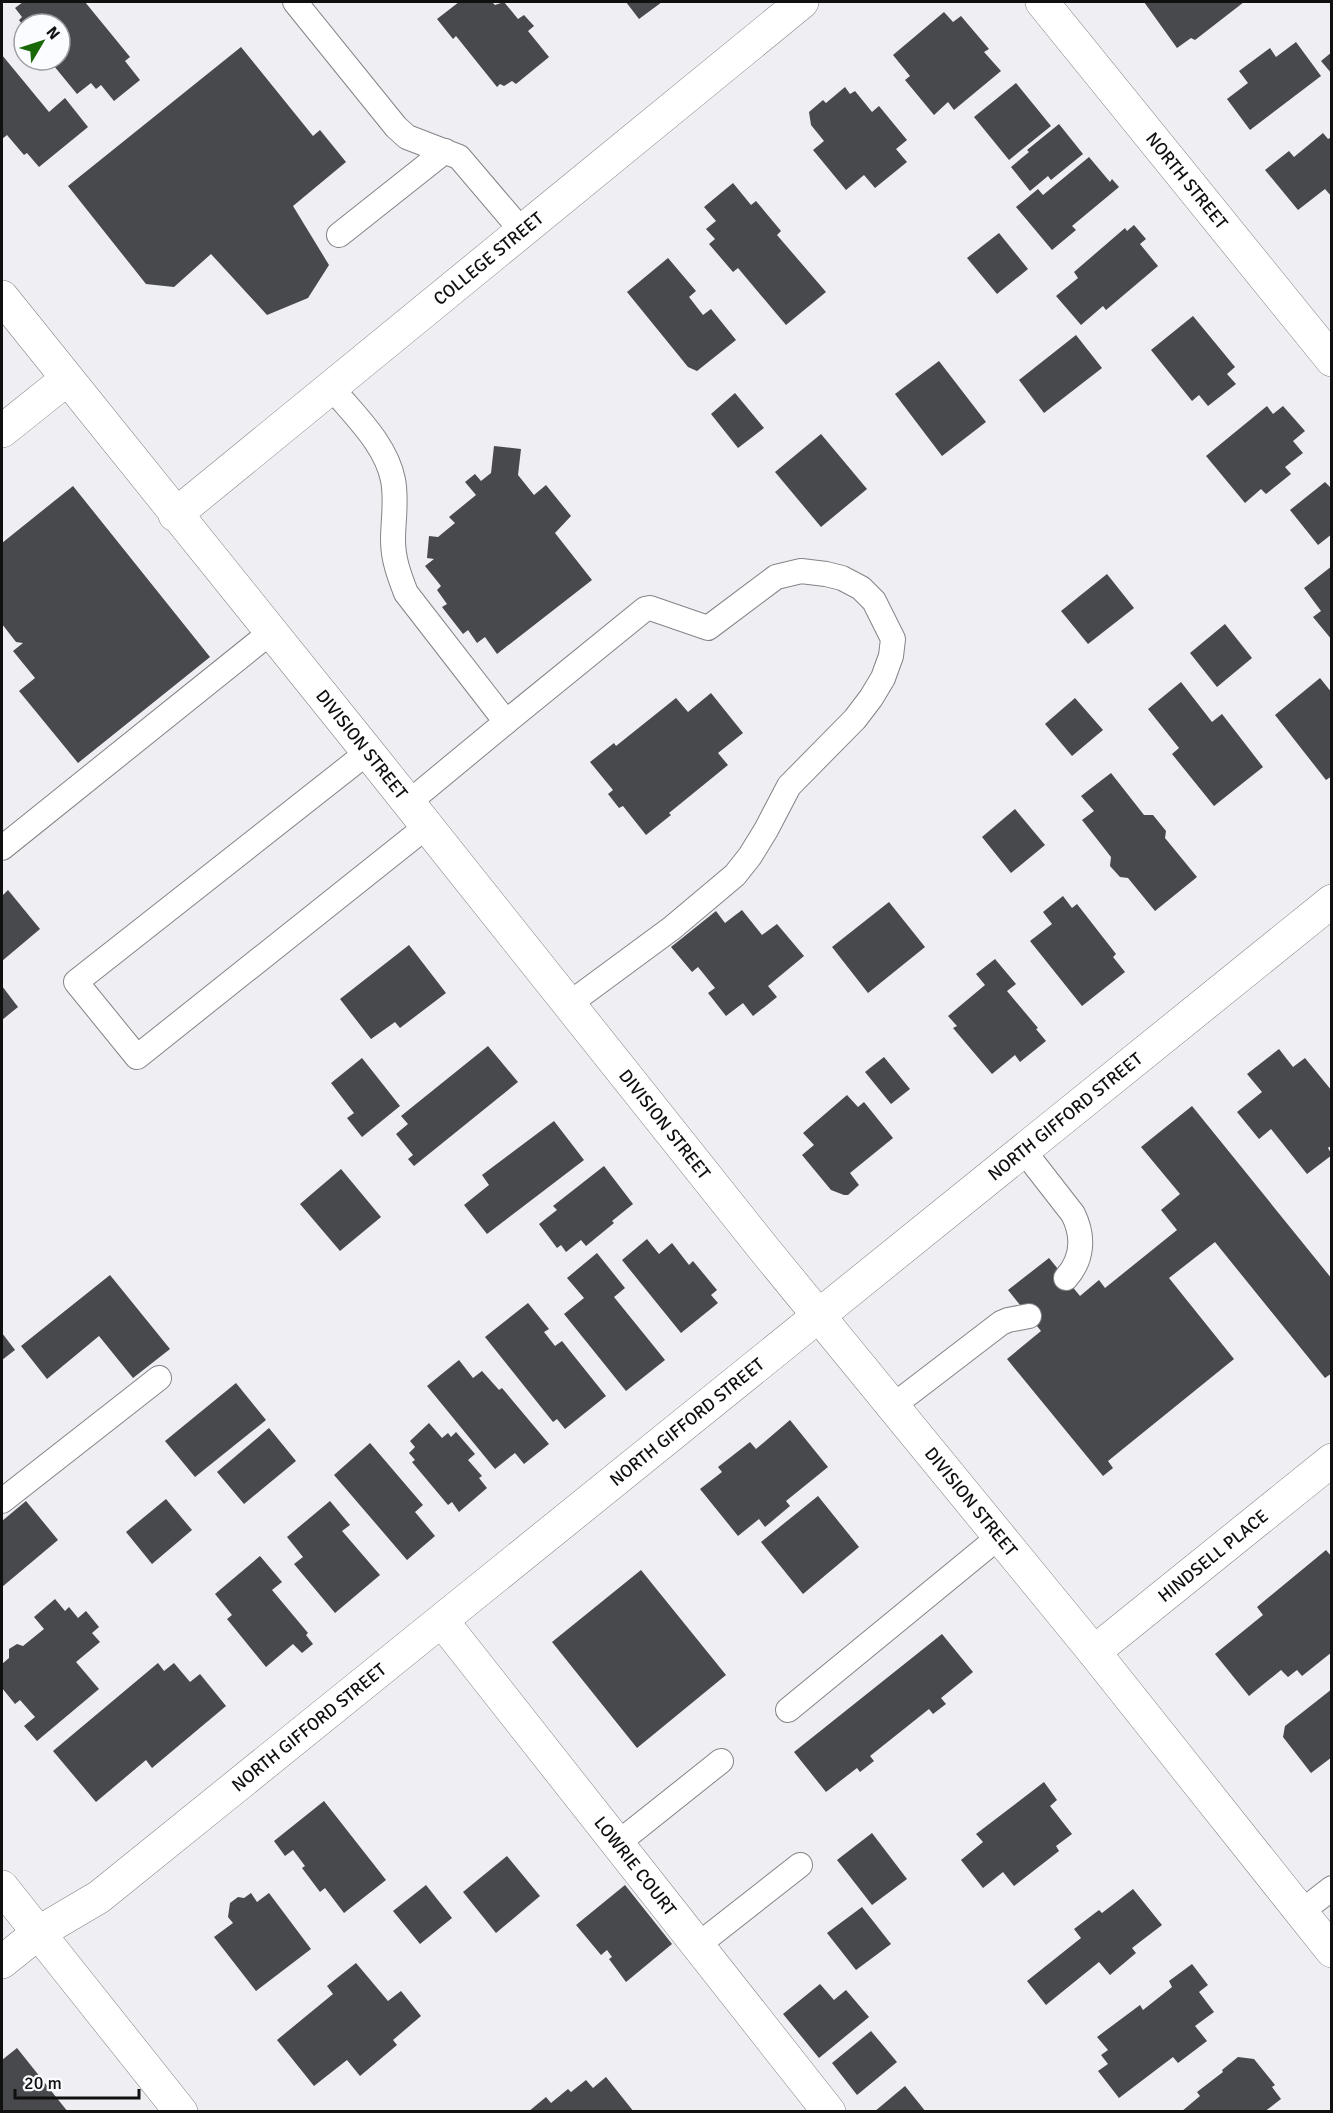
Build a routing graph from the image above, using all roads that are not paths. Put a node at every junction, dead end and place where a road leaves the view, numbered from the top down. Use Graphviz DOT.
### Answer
graph roads {
  1 [pos="295,2"];
  2 [pos="802,2"];
  3 [pos="1042,2"];
  4 [pos="445,151"];
  5 [pos="522,231"];
  6 [pos="339,235"];
  7 [pos="2,297"];
  8 [pos="1332,360"];
  9 [pos="67,379"];
  10 [pos="332,388"];
  11 [pos="2,431"];
  12 [pos="175,515"];
  13 [pos="271,632"];
  14 [pos="506,722"];
  15 [pos="368,752"];
  16 [pos="418,815"];
  17 [pos="2,848"];
  18 [pos="1332,901"];
  19 [pos="569,1004"];
  20 [pos="1024,1151"];
  21 [pos="1066,1278"];
  22 [pos="819,1316"];
  23 [pos="1029,1316"];
  24 [pos="159,1378"];
  25 [pos="894,1405"];
  26 [pos="1332,1460"];
  27 [pos="2,1501"];
  28 [pos="1000,1536"];
  29 [pos="442,1621"];
  30 [pos="1094,1652"];
  31 [pos="788,1710"];
  32 [pos="721,1761"];
  33 [pos="618,1844"];
  34 [pos="800,1865"];
  35 [pos="2,1887"];
  36 [pos="1332,1888"];
  37 [pos="1301,1912"];
  38 [pos="38,1933"];
  39 [pos="698,1945"];
  40 [pos="1332,1951"];
  41 [pos="2,1962"];
  42 [pos="181,2112"];
  43 [pos="829,2112"];
  1 -- 4 [label="lane"];
  2 -- 5 [label="street, COLLEGE STREET"];
  3 -- 8 [label="street, NORTH STREET"];
  4 -- 5 [label="lane"];
  4 -- 6 [label="lane"];
  5 -- 10 [label="street, COLLEGE STREET"];
  7 -- 9 [label="street, DIVISION STREET"];
  9 -- 11 [label="street"];
  9 -- 12 [label="street, DIVISION STREET"];
  10 -- 12 [label="street, COLLEGE STREET"];
  10 -- 14 [label="lane"];
  12 -- 13 [label="street, DIVISION STREET"];
  13 -- 15 [label="street, DIVISION STREET"];
  13 -- 17 [label="lane"];
  14 -- 16 [label="lane"];
  14 -- 19 [label="lane"];
  15 -- 16 [label="street, DIVISION STREET"];
  15 -- 16 [label="lane"];
  16 -- 19 [label="street, DIVISION STREET"];
  18 -- 20 [label="street, NORTH GIFFORD STREET"];
  19 -- 22 [label="street, DIVISION STREET"];
  20 -- 21 [label="lane"];
  20 -- 22 [label="street, NORTH GIFFORD STREET"];
  22 -- 25 [label="street, DIVISION STREET"];
  22 -- 29 [label="street, NORTH GIFFORD STREET"];
  23 -- 25 [label="lane"];
  24 -- 27 [label="lane"];
  25 -- 28 [label="street, DIVISION STREET"];
  26 -- 30 [label="street, HINDSELL PLACE"];
  28 -- 30 [label="street, DIVISION STREET"];
  28 -- 31 [label="lane"];
  29 -- 33 [label="street, LOWRIE COURT"];
  29 -- 38 [label="street, NORTH GIFFORD STREET"];
  30 -- 37 [label="street, DIVISION STREET"];
  32 -- 33 [label="lane"];
  33 -- 39 [label="street, LOWRIE COURT"];
  34 -- 39 [label="lane"];
  35 -- 38 [label="street"];
  36 -- 37 [label="lane"];
  37 -- 40 [label="street, DIVISION STREET"];
  38 -- 41 [label="street, NORTH GIFFORD STREET"];
  38 -- 42 [label="street"];
  39 -- 43 [label="street, LOWRIE COURT"];
}
